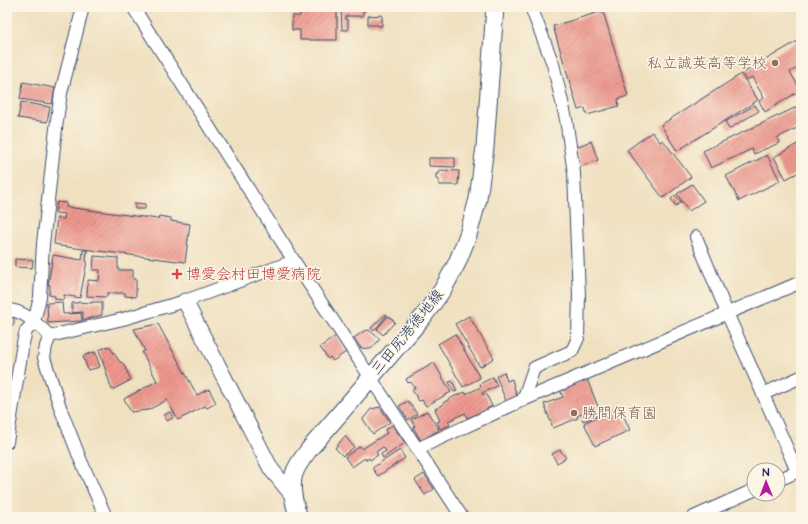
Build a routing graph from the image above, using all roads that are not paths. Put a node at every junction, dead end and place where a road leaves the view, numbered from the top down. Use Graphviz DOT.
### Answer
graph roads {
  1 [pos="83,7"];
  2 [pos="133,7"];
  3 [pos="496,7"];
  4 [pos="531,7"];
  5 [pos="696,237"];
  6 [pos="294,261"];
  7 [pos="801,282"];
  8 [pos="184,301"];
  9 [pos="7,310"];
  10 [pos="727,313"];
  11 [pos="34,322"];
  12 [pos="50,336"];
  13 [pos="371,377"];
  14 [pos="801,377"];
  15 [pos="762,394"];
  16 [pos="523,400"];
  17 [pos="7,442"];
  18 [pos="417,449"];
  19 [pos="799,470"];
  20 [pos="786,476"];
  21 [pos="746,494"];
  22 [pos="293,496"];
  23 [pos="106,517"];
  24 [pos="300,517"];
  25 [pos="462,517"];
  26 [pos="694,517"];
  1 -- 11 [label="street"];
  2 -- 6 [label="street"];
  3 -- 13 [label="main road, 三田尻港徳地線"];
  4 -- 16 [label="street"];
  5 -- 10 [label="street"];
  6 -- 8 [label="street"];
  6 -- 13 [label="street"];
  7 -- 10 [label="street"];
  8 -- 12 [label="street"];
  8 -- 22 [label="street"];
  9 -- 11 [label="street"];
  10 -- 15 [label="street"];
  10 -- 16 [label="street"];
  11 -- 12 [label="street"];
  11 -- 17 [label="street"];
  12 -- 23 [label="street"];
  13 -- 18 [label="street"];
  13 -- 22 [label="main road, 三田尻港徳地線"];
  14 -- 15 [label="street"];
  15 -- 19 [label="street"];
  16 -- 18 [label="street"];
  18 -- 25 [label="street"];
  19 -- 20 [label="street"];
  21 -- 26 [label="street"];
  22 -- 24 [label="main road, 三田尻港徳地線"];
}
